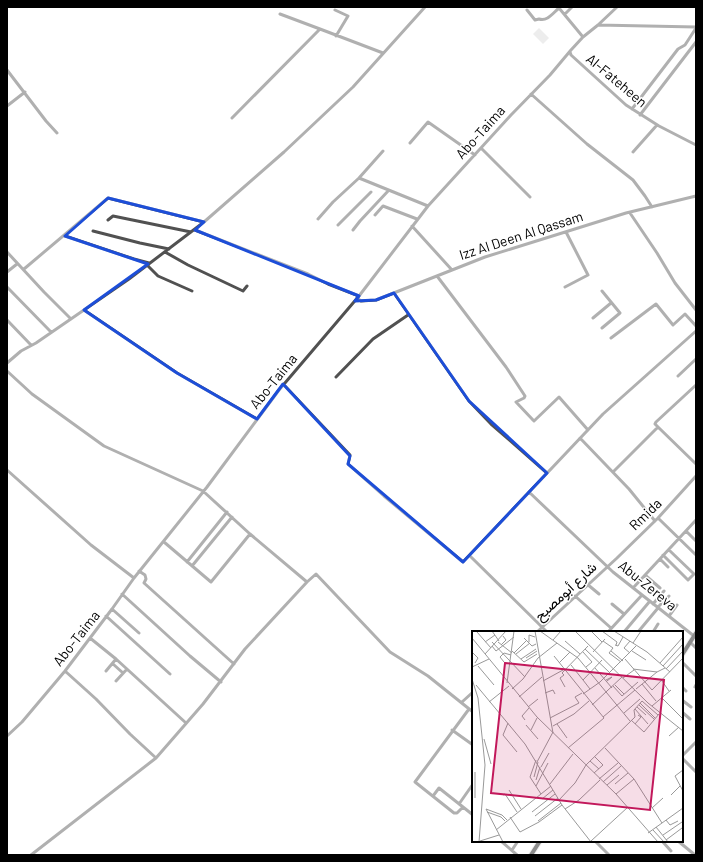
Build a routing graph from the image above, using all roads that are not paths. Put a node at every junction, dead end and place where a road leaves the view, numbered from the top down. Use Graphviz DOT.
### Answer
graph roads {
  1 [pos="425,7"];
  2 [pos="558,7"];
  3 [pos="572,7"];
  4 [pos="617,7"];
  5 [pos="335,10"];
  6 [pos="526,10"];
  7 [pos="280,14"];
  8 [pos="565,14"];
  9 [pos="598,25"];
  10 [pos="696,28"];
  11 [pos="320,30"];
  12 [pos="336,36"];
  13 [pos="583,37"];
  14 [pos="696,42"];
  15 [pos="570,52"];
  16 [pos="383,54"];
  17 [pos="7,70"];
  18 [pos="25,92"];
  19 [pos="531,94"];
  20 [pos="7,106"];
  21 [pos="632,109"];
  22 [pos="640,115"];
  23 [pos="232,118"];
  24 [pos="657,125"];
  25 [pos="57,133"];
  26 [pos="410,143"];
  27 [pos="696,145"];
  28 [pos="481,148"];
  29 [pos="383,151"];
  30 [pos="633,152"];
  31 [pos="475,155"];
  32 [pos="359,178"];
  33 [pos="389,190"];
  34 [pos="371,192"];
  35 [pos="696,196"];
  36 [pos="530,197"];
  37 [pos="428,206"];
  38 [pos="652,207"];
  39 [pos="630,213"];
  40 [pos="375,215"];
  41 [pos="318,219"];
  42 [pos="417,219"];
  43 [pos="108,220"];
  44 [pos="204,222"];
  45 [pos="338,225"];
  46 [pos="412,226"];
  47 [pos="353,230"];
  48 [pos="93,231"];
  49 [pos="193,231"];
  50 [pos="566,232"];
  51 [pos="65,236"];
  52 [pos="169,249"];
  53 [pos="7,252"];
  54 [pos="165,252"];
  55 [pos="149,263"];
  56 [pos="17,264"];
  57 [pos="24,269"];
  58 [pos="452,270"];
  59 [pos="7,272"];
  60 [pos="437,276"];
  61 [pos="247,286"];
  62 [pos="7,287"];
  63 [pos="565,287"];
  64 [pos="192,291"];
  65 [pos="602,291"];
  66 [pos="394,294"];
  67 [pos="358,297"];
  68 [pos="611,303"];
  69 [pos="84,310"];
  70 [pos="696,310"];
  71 [pos="408,315"];
  72 [pos="593,318"];
  73 [pos="71,319"];
  74 [pos="7,320"];
  75 [pos="696,326"];
  76 [pos="602,328"];
  77 [pos="696,331"];
  78 [pos="51,332"];
  79 [pos="611,338"];
  80 [pos="31,345"];
  81 [pos="8,358"];
  82 [pos="696,359"];
  83 [pos="7,363"];
  84 [pos="7,371"];
  85 [pos="678,376"];
  86 [pos="336,377"];
  87 [pos="284,385"];
  88 [pos="696,386"];
  89 [pos="257,419"];
  90 [pos="658,427"];
  91 [pos="588,430"];
  92 [pos="580,438"];
  93 [pos="696,464"];
  94 [pos="7,470"];
  95 [pos="613,472"];
  96 [pos="547,473"];
  97 [pos="696,476"];
  98 [pos="203,491"];
  99 [pos="529,492"];
  100 [pos="227,512"];
  101 [pos="232,517"];
  102 [pos="658,518"];
  103 [pos="696,520"];
  104 [pos="655,521"];
  105 [pos="686,531"];
  106 [pos="250,534"];
  107 [pos="679,539"];
  108 [pos="696,541"];
  109 [pos="164,542"];
  110 [pos="669,550"];
  111 [pos="663,555"];
  112 [pos="696,555"];
  113 [pos="470,556"];
  114 [pos="660,558"];
  115 [pos="188,562"];
  116 [pos="192,566"];
  117 [pos="608,567"];
  118 [pos="668,567"];
  119 [pos="139,572"];
  120 [pos="645,575"];
  121 [pos="134,578"];
  122 [pos="307,582"];
  123 [pos="588,584"];
  124 [pos="633,588"];
  125 [pos="660,588"];
  126 [pos="664,591"];
  127 [pos="122,594"];
  128 [pos="599,594"];
  129 [pos="642,595"];
  130 [pos="575,596"];
  131 [pos="669,596"];
  132 [pos="651,602"];
  133 [pos="612,604"];
  134 [pos="677,605"];
  135 [pos="658,608"];
  136 [pos="112,609"];
  137 [pos="624,614"];
  138 [pos="106,616"];
  139 [pos="669,616"];
  140 [pos="658,624"];
  141 [pos="542,627"];
  142 [pos="611,628"];
  143 [pos="538,631"];
  144 [pos="546,631"];
  145 [pos="609,631"];
  146 [pos="625,631"];
  147 [pos="639,631"];
  148 [pos="654,631"];
  149 [pos="140,633"];
  150 [pos="695,634"];
  151 [pos="90,638"];
  152 [pos="690,642"];
  153 [pos="696,648"];
  154 [pos="683,653"];
  155 [pos="116,659"];
  156 [pos="683,663"];
  157 [pos="113,664"];
  158 [pos="234,664"];
  159 [pos="127,669"];
  160 [pos="65,671"];
  161 [pos="106,671"];
  162 [pos="123,673"];
  163 [pos="170,674"];
  164 [pos="696,676"];
  165 [pos="116,681"];
  166 [pos="221,682"];
  167 [pos="683,688"];
  168 [pos="686,690"];
  169 [pos="472,693"];
  170 [pos="683,701"];
  171 [pos="462,702"];
  172 [pos="691,707"];
  173 [pos="469,709"];
  174 [pos="472,711"];
  175 [pos="683,713"];
  176 [pos="690,719"];
  177 [pos="186,723"];
  178 [pos="452,730"];
  179 [pos="7,736"];
  180 [pos="696,742"];
  181 [pos="472,744"];
  182 [pos="683,756"];
  183 [pos="156,758"];
  184 [pos="683,758"];
  185 [pos="696,772"];
  186 [pos="472,785"];
  187 [pos="433,796"];
  188 [pos="459,804"];
  189 [pos="463,807"];
  190 [pos="472,814"];
  191 [pos="502,842"];
  192 [pos="517,842"];
  193 [pos="539,842"];
  194 [pos="596,842"];
  195 [pos="663,842"];
  196 [pos="679,842"];
  197 [pos="512,850"];
  198 [pos="671,851"];
  199 [pos="31,855"];
  200 [pos="517,855"];
  201 [pos="531,855"];
  202 [pos="609,855"];
  203 [pos="694,855"];
  1 -- 16 [label="street"];
  2 -- 6 [label="street"];
  2 -- 8 [label="street"];
  3 -- 8 [label="street"];
  4 -- 9 [label="street, Abo-Taima"];
  5 -- 12 [label="street"];
  7 -- 11 [label="street"];
  8 -- 13 [label="street"];
  9 -- 10 [label="street"];
  9 -- 13 [label="street, Abo-Taima"];
  10 -- 21 [label="street"];
  11 -- 12 [label="street"];
  11 -- 23 [label="street"];
  12 -- 16 [label="street"];
  13 -- 15 [label="street, Abo-Taima"];
  14 -- 22 [label="street"];
  15 -- 19 [label="street, Abo-Taima"];
  15 -- 21 [label="street, Al-Fateheen"];
  16 -- 44 [label="street"];
  17 -- 18 [label="street"];
  18 -- 20 [label="street"];
  18 -- 25 [label="street"];
  19 -- 28 [label="street, Abo-Taima"];
  19 -- 38 [label="street"];
  21 -- 22 [label="street, Al-Fateheen"];
  22 -- 24 [label="street, Al-Fateheen"];
  24 -- 27 [label="street, Al-Fateheen"];
  24 -- 30 [label="street"];
  26 -- 31 [label="street"];
  28 -- 31 [label="street, Abo-Taima"];
  28 -- 36 [label="street"];
  29 -- 32 [label="street"];
  31 -- 37 [label="street, Abo-Taima"];
  32 -- 33 [label="street"];
  32 -- 41 [label="street"];
  33 -- 37 [label="street"];
  33 -- 47 [label="street"];
  34 -- 45 [label="street"];
  35 -- 38 [label="street, Izz Al Deen Al Qassam"];
  37 -- 42 [label="street, Abo-Taima"];
  38 -- 39 [label="street, Izz Al Deen Al Qassam"];
  39 -- 50 [label="street, Izz Al Deen Al Qassam"];
  39 -- 70 [label="street"];
  40 -- 42 [label="street"];
  42 -- 46 [label="street, Abo-Taima"];
  43 -- 49 [label="street, Izz Al Deen Al Qassam"];
  44 -- 49 [label="street"];
  44 -- 51 [label="street"];
  46 -- 58 [label="street"];
  46 -- 67 [label="street, Abo-Taima"];
  48 -- 52 [label="street"];
  49 -- 52 [label="street"];
  49 -- 67 [label="street, Izz Al Deen Al Qassam"];
  50 -- 58 [label="street, Izz Al Deen Al Qassam"];
  50 -- 63 [label="street"];
  51 -- 55 [label="street"];
  51 -- 57 [label="street"];
  52 -- 54 [label="street"];
  53 -- 56 [label="street"];
  54 -- 55 [label="street"];
  54 -- 61 [label="street"];
  55 -- 64 [label="street"];
  55 -- 69 [label="street"];
  56 -- 57 [label="street"];
  56 -- 59 [label="street"];
  57 -- 73 [label="street"];
  58 -- 60 [label="street, Izz Al Deen Al Qassam"];
  60 -- 66 [label="street, Izz Al Deen Al Qassam"];
  60 -- 91 [label="street"];
  62 -- 78 [label="street"];
  65 -- 68 [label="street"];
  66 -- 67 [label="street, Izz Al Deen Al Qassam"];
  66 -- 71 [label="street"];
  67 -- 87 [label="street, Abo-Taima"];
  68 -- 72 [label="street"];
  68 -- 76 [label="street"];
  69 -- 73 [label="street"];
  69 -- 89 [label="street"];
  71 -- 86 [label="street"];
  71 -- 96 [label="street"];
  73 -- 78 [label="street"];
  74 -- 80 [label="street"];
  75 -- 79 [label="street"];
  77 -- 91 [label="street"];
  78 -- 80 [label="street"];
  80 -- 81 [label="street"];
  81 -- 83 [label="street"];
  82 -- 85 [label="street"];
  84 -- 98 [label="street"];
  87 -- 89 [label="street, Abo-Taima"];
  87 -- 113 [label="street"];
  88 -- 90 [label="street"];
  89 -- 98 [label="street, Abo-Taima"];
  90 -- 93 [label="street"];
  90 -- 95 [label="street"];
  91 -- 92 [label="street"];
  92 -- 95 [label="street"];
  92 -- 96 [label="street"];
  94 -- 121 [label="street"];
  95 -- 104 [label="street"];
  96 -- 99 [label="street"];
  97 -- 102 [label="street, Rmida"];
  98 -- 100 [label="street"];
  98 -- 109 [label="street, Abo-Taima"];
  99 -- 113 [label="street"];
  99 -- 117 [label="street, Abu-Zereva"];
  100 -- 101 [label="street"];
  100 -- 115 [label="street"];
  101 -- 106 [label="street"];
  101 -- 116 [label="street"];
  102 -- 104 [label="street, Rmida"];
  102 -- 107 [label="street"];
  103 -- 105 [label="street"];
  104 -- 117 [label="street, Rmida"];
  105 -- 107 [label="street"];
  105 -- 108 [label="street"];
  106 -- 116 [label="street"];
  106 -- 122 [label="street"];
  107 -- 110 [label="street"];
  107 -- 112 [label="street"];
  109 -- 115 [label="street"];
  109 -- 119 [label="street, Abo-Taima"];
  110 -- 111 [label="street"];
  110 -- 111 [label="street"];
  111 -- 114 [label="street"];
  113 -- 141 [label="street"];
  114 -- 118 [label="street"];
  114 -- 120 [label="street"];
  115 -- 116 [label="street"];
  117 -- 123 [label="street, شارع أبومصبح"];
  117 -- 124 [label="street, Abu-Zereva"];
  119 -- 121 [label="street, Abo-Taima"];
  119 -- 158 [label="street"];
  120 -- 124 [label="street"];
  120 -- 125 [label="street"];
  121 -- 127 [label="street, Abo-Taima"];
  122 -- 158 [label="street"];
  122 -- 171 [label="street"];
  123 -- 128 [label="street"];
  123 -- 130 [label="street, شارع أبومصبح"];
  124 -- 129 [label="street, Abu-Zereva"];
  126 -- 132 [label="street"];
  127 -- 136 [label="street, Abo-Taima"];
  127 -- 166 [label="street"];
  129 -- 132 [label="street, Abu-Zereva"];
  129 -- 137 [label="street"];
  130 -- 141 [label="street, شارع أبومصبح"];
  130 -- 142 [label="street"];
  131 -- 135 [label="street"];
  132 -- 135 [label="street, Abu-Zereva"];
  132 -- 146 [label="street"];
  133 -- 137 [label="street"];
  134 -- 139 [label="street"];
  135 -- 139 [label="street, Abu-Zereva"];
  135 -- 147 [label="street"];
  136 -- 138 [label="street, Abo-Taima"];
  136 -- 149 [label="street"];
  137 -- 142 [label="street"];
  138 -- 151 [label="street, Abo-Taima"];
  138 -- 163 [label="street"];
  139 -- 150 [label="street, Abu-Zereva"];
  140 -- 148 [label="street"];
  141 -- 143 [label="street, شارع أبومصبح"];
  141 -- 144 [label="street"];
  142 -- 145 [label="street"];
  150 -- 152 [label="main road"];
  151 -- 155 [label="street"];
  151 -- 160 [label="street, Abo-Taima"];
  152 -- 153 [label="street"];
  152 -- 154 [label="main road"];
  155 -- 157 [label="street"];
  155 -- 159 [label="street"];
  156 -- 164 [label="street"];
  157 -- 161 [label="street"];
  157 -- 162 [label="street"];
  158 -- 166 [label="street"];
  159 -- 162 [label="street"];
  159 -- 177 [label="street"];
  160 -- 179 [label="street, Abo-Taima"];
  160 -- 183 [label="street"];
  162 -- 165 [label="street"];
  166 -- 177 [label="street"];
  167 -- 168 [label="street"];
  169 -- 171 [label="street"];
  170 -- 172 [label="street"];
  171 -- 173 [label="street"];
  173 -- 174 [label="street"];
  173 -- 178 [label="street"];
  175 -- 176 [label="street"];
  177 -- 183 [label="street"];
  178 -- 181 [label="street"];
  178 -- 187 [label="street"];
  180 -- 182 [label="street"];
  183 -- 199 [label="street"];
  184 -- 185 [label="street"];
  186 -- 188 [label="street"];
  187 -- 188 [label="street"];
  187 -- 189 [label="street"];
  188 -- 189 [label="street"];
  189 -- 190 [label="street"];
  191 -- 197 [label="street"];
  192 -- 197 [label="street"];
  193 -- 201 [label="main road"];
  194 -- 202 [label="street"];
  195 -- 198 [label="street"];
  196 -- 203 [label="street"];
  197 -- 200 [label="street"];
}
